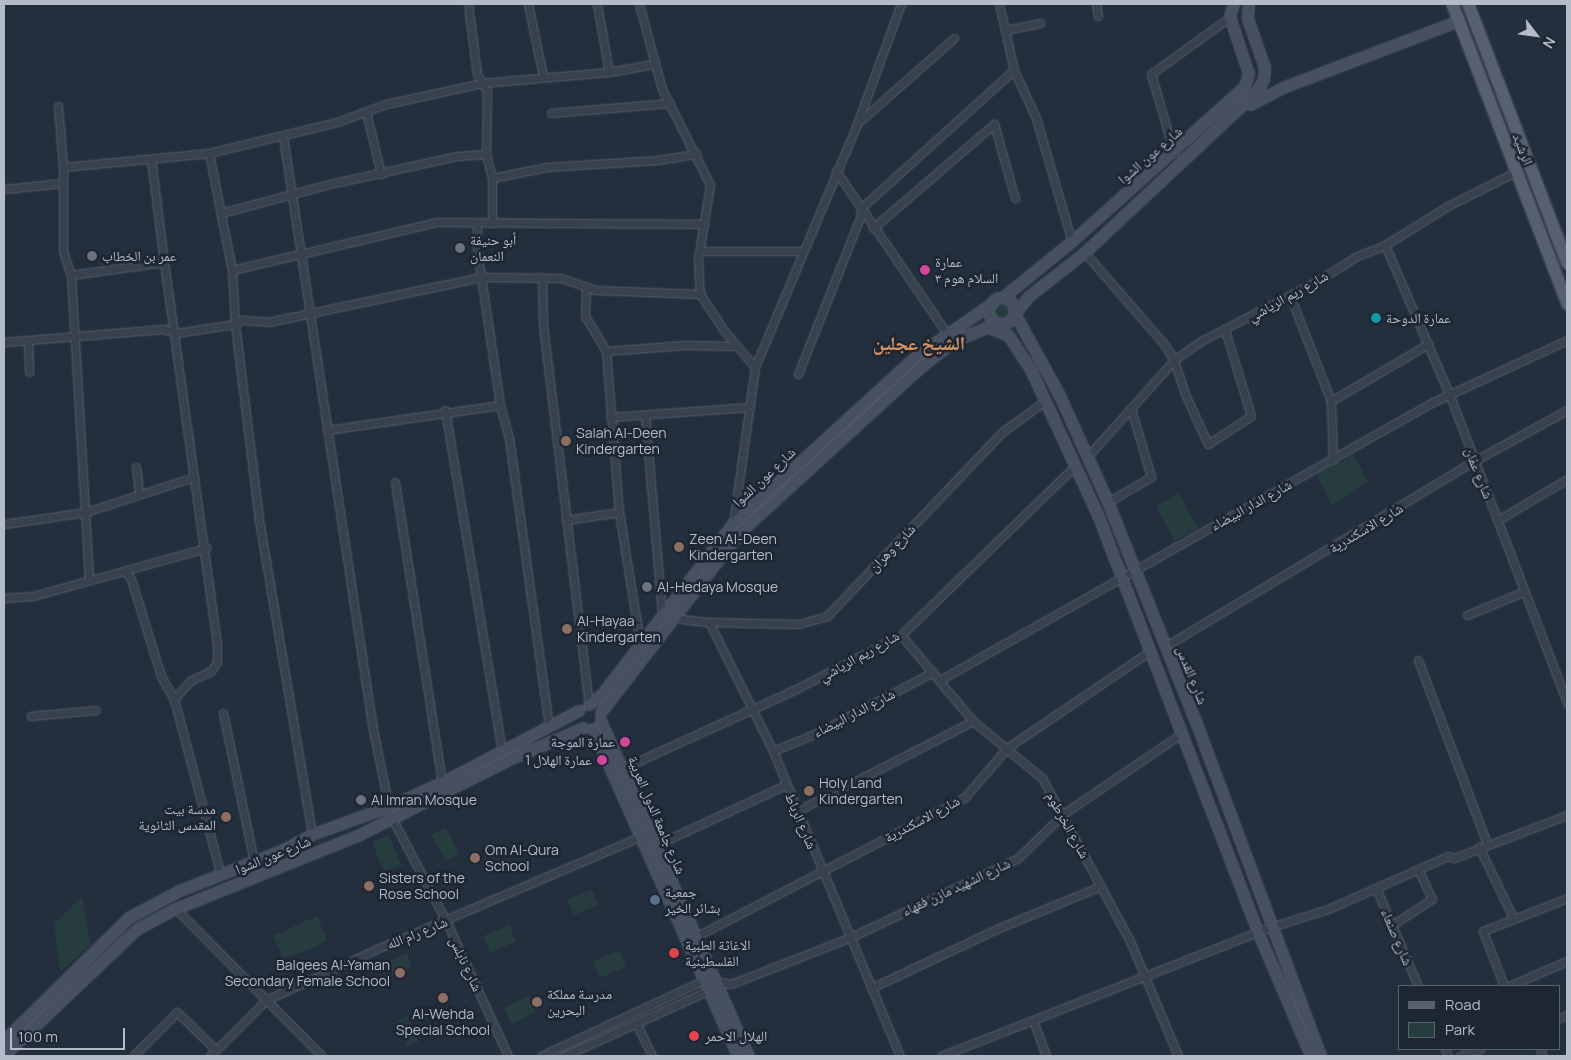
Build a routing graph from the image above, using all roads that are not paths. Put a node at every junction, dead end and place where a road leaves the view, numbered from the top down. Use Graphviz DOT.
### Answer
graph roads {
  1 [pos="468,4"];
  2 [pos="528,4"];
  3 [pos="597,4"];
  4 [pos="639,4"];
  5 [pos="901,4"];
  6 [pos="998,4"];
  7 [pos="1096,4"];
  8 [pos="1249,4"];
  9 [pos="1452,4"];
  10 [pos="1468,4"];
  11 [pos="1232,8"];
  12 [pos="1098,16"];
  13 [pos="1458,21"];
  14 [pos="1040,23"];
  15 [pos="1005,30"];
  16 [pos="954,38"];
  17 [pos="653,64"];
  18 [pos="1265,68"];
  19 [pos="1014,70"];
  20 [pos="609,72"];
  21 [pos="543,76"];
  22 [pos="482,83"];
  23 [pos="1283,88"];
  24 [pos="670,103"];
  25 [pos="58,106"];
  26 [pos="366,112"];
  27 [pos="552,113"];
  28 [pos="1239,113"];
  29 [pos="857,124"];
  30 [pos="283,136"];
  31 [pos="209,153"];
  32 [pos="1174,153"];
  33 [pos="486,154"];
  34 [pos="697,154"];
  35 [pos="151,158"];
  36 [pos="63,167"];
  37 [pos="836,171"];
  38 [pos="1515,172"];
  39 [pos="381,174"];
  40 [pos="492,178"];
  41 [pos="63,183"];
  42 [pos="4,189"];
  43 [pos="290,194"];
  44 [pos="1015,198"];
  45 [pos="861,211"];
  46 [pos="221,213"];
  47 [pos="477,223"];
  48 [pos="492,223"];
  49 [pos="704,224"];
  50 [pos="873,228"];
  51 [pos="1072,242"];
  52 [pos="1385,245"];
  53 [pos="700,251"];
  54 [pos="801,251"];
  55 [pos="1085,253"];
  56 [pos="300,255"];
  57 [pos="164,262"];
  58 [pos="1567,263"];
  59 [pos="232,270"];
  60 [pos="71,275"];
  61 [pos="481,277"];
  62 [pos="542,277"];
  63 [pos="586,287"];
  64 [pos="700,294"];
  65 [pos="1290,296"];
  66 [pos="1003,298"];
  67 [pos="1026,301"];
  68 [pos="992,304"];
  69 [pos="1567,304"];
  70 [pos="311,314"];
  71 [pos="1015,314"];
  72 [pos="236,324"];
  73 [pos="999,324"];
  74 [pos="987,327"];
  75 [pos="1022,328"];
  76 [pos="1225,330"];
  77 [pos="946,332"];
  78 [pos="176,333"];
  79 [pos="74,334"];
  80 [pos="1009,336"];
  81 [pos="28,340"];
  82 [pos="1567,340"];
  83 [pos="4,342"];
  84 [pos="1428,344"];
  85 [pos="737,346"];
  86 [pos="606,351"];
  87 [pos="1174,360"];
  88 [pos="755,367"];
  89 [pos="29,372"];
  90 [pos="798,374"];
  91 [pos="1450,396"];
  92 [pos="1045,401"];
  93 [pos="1331,401"];
  94 [pos="500,405"];
  95 [pos="750,407"];
  96 [pos="1131,408"];
  97 [pos="445,410"];
  98 [pos="1567,410"];
  99 [pos="645,415"];
  100 [pos="610,417"];
  101 [pos="327,430"];
  102 [pos="1088,456"];
  103 [pos="1333,460"];
  104 [pos="1474,461"];
  105 [pos="1076,465"];
  106 [pos="136,467"];
  107 [pos="194,477"];
  108 [pos="1567,479"];
  109 [pos="395,482"];
  110 [pos="139,493"];
  111 [pos="1108,502"];
  112 [pos="86,512"];
  113 [pos="619,512"];
  114 [pos="566,520"];
  115 [pos="1498,520"];
  116 [pos="4,524"];
  117 [pos="733,524"];
  118 [pos="206,548"];
  119 [pos="1136,571"];
  120 [pos="125,572"];
  121 [pos="89,579"];
  122 [pos="1122,579"];
  123 [pos="1523,592"];
  124 [pos="4,598"];
  125 [pos="662,614"];
  126 [pos="1467,615"];
  127 [pos="674,618"];
  128 [pos="710,622"];
  129 [pos="901,634"];
  130 [pos="640,644"];
  131 [pos="1166,646"];
  132 [pos="1149,652"];
  133 [pos="1418,660"];
  134 [pos="933,672"];
  135 [pos="940,680"];
  136 [pos="174,699"];
  137 [pos="588,702"];
  138 [pos="1567,703"];
  139 [pos="752,709"];
  140 [pos="96,710"];
  141 [pos="579,711"];
  142 [pos="223,713"];
  143 [pos="31,716"];
  144 [pos="601,717"];
  145 [pos="973,721"];
  146 [pos="549,725"];
  147 [pos="588,729"];
  148 [pos="1182,733"];
  149 [pos="1007,748"];
  150 [pos="502,750"];
  151 [pos="774,752"];
  152 [pos="623,768"];
  153 [pos="442,783"];
  154 [pos="785,785"];
  155 [pos="389,807"];
  156 [pos="797,811"];
  157 [pos="1063,814"];
  158 [pos="1567,815"];
  159 [pos="393,820"];
  160 [pos="312,834"];
  161 [pos="642,836"];
  162 [pos="1487,844"];
  163 [pos="656,845"];
  164 [pos="1479,847"];
  165 [pos="254,862"];
  166 [pos="1418,869"];
  167 [pos="822,871"];
  168 [pos="221,876"];
  169 [pos="1101,886"];
  170 [pos="1376,888"];
  171 [pos="1567,898"];
  172 [pos="176,909"];
  173 [pos="1514,919"];
  174 [pos="446,921"];
  175 [pos="1392,925"];
  176 [pos="1271,927"];
  177 [pos="1259,934"];
  178 [pos="697,936"];
  179 [pos="849,938"];
  180 [pos="1567,961"];
  181 [pos="1145,979"];
  182 [pos="713,984"];
  183 [pos="1418,985"];
  184 [pos="1504,985"];
  185 [pos="1511,985"];
  186 [pos="871,988"];
  187 [pos="266,1000"];
  188 [pos="1033,1020"];
  189 [pos="636,1023"];
  190 [pos="4,1041"];
  191 [pos="216,1050"];
  192 [pos="1477,1050"];
  193 [pos="4,1056"];
  194 [pos="133,1056"];
  195 [pos="210,1056"];
  196 [pos="322,1056"];
  197 [pos="508,1056"];
  198 [pos="541,1056"];
  199 [pos="564,1056"];
  200 [pos="652,1056"];
  201 [pos="738,1056"];
  202 [pos="749,1056"];
  203 [pos="900,1056"];
  204 [pos="941,1056"];
  205 [pos="1046,1056"];
  206 [pos="1178,1056"];
  207 [pos="1311,1056"];
  208 [pos="1322,1056"];
  209 [pos="1460,1056"];
  1 -- 22 [label="street"];
  2 -- 21 [label="street"];
  3 -- 20 [label="street"];
  4 -- 17 [label="street"];
  5 -- 29 [label="street"];
  6 -- 15 [label="street"];
  7 -- 12 [label="street"];
  8 -- 18 [label="main road"];
  9 -- 13 [label="main road, الرشيد"];
  10 -- 58 [label="main road, الرشيد"];
  11 -- 32 [label="main road, شارع عون الشوا"];
  11 -- 32 [label="street"];
  13 -- 23 [label="main road, شارع عون الشوا"];
  13 -- 38 [label="main road, الرشيد"];
  14 -- 15 [label="street"];
  15 -- 19 [label="street"];
  16 -- 29 [label="street"];
  17 -- 20 [label="street"];
  17 -- 24 [label="street"];
  18 -- 23 [label="main road"];
  18 -- 28 [label="main road, شارع عون الشوا"];
  19 -- 45 [label="street"];
  19 -- 51 [label="street"];
  20 -- 21 [label="street"];
  21 -- 22 [label="street"];
  22 -- 26 [label="street"];
  22 -- 33 [label="street"];
  23 -- 28 [label="main road, شارع عون الشوا"];
  24 -- 27 [label="street"];
  24 -- 34 [label="street"];
  25 -- 36 [label="street"];
  26 -- 30 [label="street"];
  26 -- 39 [label="street"];
  28 -- 55 [label="main road, شارع عون الشوا"];
  29 -- 37 [label="street"];
  30 -- 31 [label="street"];
  30 -- 43 [label="street"];
  31 -- 35 [label="street"];
  31 -- 46 [label="street"];
  32 -- 51 [label="main road, شارع عون الشوا"];
  33 -- 39 [label="street"];
  33 -- 40 [label="street"];
  34 -- 40 [label="street"];
  34 -- 49 [label="street"];
  35 -- 36 [label="street"];
  35 -- 57 [label="street"];
  36 -- 41 [label="street"];
  37 -- 45 [label="street"];
  37 -- 54 [label="street"];
  38 -- 52 [label="street, شارع ريم الرياشي"];
  38 -- 69 [label="main road, الرشيد"];
  39 -- 43 [label="street"];
  40 -- 48 [label="street"];
  41 -- 42 [label="street"];
  41 -- 60 [label="street"];
  43 -- 46 [label="street"];
  43 -- 56 [label="street"];
  44 -- 50 [label="street"];
  45 -- 50 [label="street"];
  45 -- 90 [label="street"];
  46 -- 59 [label="street"];
  47 -- 48 [label="street"];
  47 -- 56 [label="street"];
  47 -- 61 [label="street"];
  48 -- 49 [label="street"];
  49 -- 53 [label="street"];
  50 -- 77 [label="street"];
  51 -- 66 [label="main road, شارع عون الشوا"];
  52 -- 65 [label="street, شارع ريم الرياشي"];
  52 -- 84 [label="street, شارع عمّان"];
  53 -- 54 [label="street"];
  53 -- 64 [label="street"];
  54 -- 88 [label="street"];
  55 -- 67 [label="main road, شارع عون الشوا"];
  55 -- 87 [label="street"];
  56 -- 59 [label="street"];
  56 -- 70 [label="street"];
  57 -- 60 [label="street"];
  57 -- 78 [label="street"];
  59 -- 72 [label="street"];
  60 -- 79 [label="street"];
  61 -- 62 [label="street"];
  61 -- 70 [label="street"];
  61 -- 94 [label="street"];
  62 -- 63 [label="street"];
  62 -- 114 [label="street"];
  63 -- 64 [label="street"];
  63 -- 86 [label="street"];
  64 -- 85 [label="street"];
  65 -- 76 [label="street, شارع ريم الرياشي"];
  65 -- 93 [label="street"];
  66 -- 68 [label="main road"];
  66 -- 71 [label="main road"];
  67 -- 71 [label="main road, شارع عون الشوا"];
  67 -- 75 [label="main road"];
  68 -- 73 [label="main road"];
  68 -- 77 [label="main road, شارع عون الشوا"];
  70 -- 72 [label="street"];
  70 -- 101 [label="street"];
  71 -- 73 [label="main road"];
  71 -- 75 [label="main road, شارع القدس"];
  72 -- 78 [label="street"];
  72 -- 160 [label="street"];
  73 -- 74 [label="main road, شارع عون الشوا"];
  73 -- 80 [label="main road"];
  74 -- 80 [label="main road"];
  74 -- 127 [label="main road, شارع عون الشوا"];
  75 -- 102 [label="main road, شارع القدس"];
  76 -- 87 [label="street, شارع ريم الرياشي"];
  76 -- 87 [label="street"];
  77 -- 117 [label="main road, شارع عون الشوا"];
  78 -- 79 [label="street"];
  78 -- 107 [label="street"];
  79 -- 81 [label="street"];
  79 -- 112 [label="street"];
  80 -- 92 [label="main road"];
  81 -- 83 [label="street"];
  81 -- 89 [label="street"];
  82 -- 91 [label="street, شارع الدار البيضاء"];
  84 -- 91 [label="street, شارع عمّان"];
  84 -- 93 [label="street"];
  85 -- 86 [label="street"];
  85 -- 88 [label="street"];
  86 -- 100 [label="street"];
  87 -- 96 [label="street, شارع ريم الرياشي"];
  88 -- 95 [label="street"];
  91 -- 103 [label="street, شارع الدار البيضاء"];
  91 -- 104 [label="street, شارع عمّان"];
  92 -- 105 [label="main road"];
  92 -- 128 [label="street, شارع وهران"];
  93 -- 103 [label="street"];
  94 -- 97 [label="street"];
  94 -- 146 [label="street"];
  95 -- 99 [label="street"];
  95 -- 117 [label="street"];
  96 -- 102 [label="street, شارع ريم الرياشي"];
  96 -- 111 [label="street"];
  97 -- 101 [label="street"];
  97 -- 150 [label="street"];
  98 -- 104 [label="street, شارع الاسكندرية"];
  99 -- 100 [label="street"];
  99 -- 125 [label="street"];
  100 -- 113 [label="street"];
  101 -- 155 [label="street"];
  102 -- 111 [label="main road, شارع القدس"];
  103 -- 119 [label="street, شارع الدار البيضاء"];
  104 -- 115 [label="street, شارع عمّان"];
  104 -- 131 [label="street, شارع الاسكندرية"];
  105 -- 122 [label="main road"];
  105 -- 129 [label="street, شارع ريم الرياشي"];
  106 -- 110 [label="street"];
  107 -- 110 [label="street"];
  107 -- 118 [label="street"];
  108 -- 115 [label="street"];
  109 -- 153 [label="street"];
  110 -- 112 [label="street"];
  111 -- 119 [label="main road, شارع القدس"];
  112 -- 116 [label="street"];
  112 -- 121 [label="street"];
  113 -- 114 [label="street"];
  113 -- 130 [label="street"];
  114 -- 137 [label="street"];
  115 -- 123 [label="street, شارع عمّان"];
  117 -- 125 [label="main road, شارع عون الشوا"];
  118 -- 120 [label="street"];
  118 -- 136 [label="street"];
  119 -- 122 [label="street, شارع الدار البيضاء"];
  119 -- 131 [label="main road, شارع القدس"];
  120 -- 121 [label="street"];
  120 -- 136 [label="street"];
  121 -- 124 [label="street"];
  122 -- 132 [label="main road"];
  122 -- 135 [label="street, شارع الدار البيضاء"];
  123 -- 126 [label="street"];
  123 -- 138 [label="street, شارع عمّان"];
  125 -- 130 [label="main road, شارع عون الشوا"];
  127 -- 128 [label="street"];
  127 -- 144 [label="main road, شارع عون الشوا"];
  128 -- 139 [label="street, شارع الرباط"];
  129 -- 134 [label="street, شارع الخرطوم"];
  129 -- 139 [label="street, شارع ريم الرياشي"];
  130 -- 137 [label="main road, شارع عون الشوا"];
  131 -- 176 [label="main road, شارع القدس"];
  132 -- 148 [label="main road"];
  132 -- 149 [label="street, شارع الاسكندرية"];
  133 -- 162 [label="street"];
  134 -- 135 [label="street, شارع الخرطوم"];
  134 -- 151 [label="street, شارع الدار البيضاء"];
  135 -- 145 [label="street, شارع الخرطوم"];
  136 -- 168 [label="street"];
  137 -- 141 [label="main road, شارع عون الشوا"];
  137 -- 144 [label="main road"];
  139 -- 151 [label="street, شارع الرباط"];
  139 -- 152 [label="street, شارع ريم الرياشي"];
  140 -- 143 [label="street"];
  141 -- 146 [label="main road, شارع عون الشوا"];
  141 -- 147 [label="main road, شارع جامعة الدول العربية"];
  142 -- 165 [label="street"];
  144 -- 147 [label="main road, شارع عون الشوا"];
  144 -- 152 [label="main road, شارع جامعة الدول العربية"];
  145 -- 149 [label="street, شارع الخرطوم"];
  145 -- 156 [label="street"];
  146 -- 150 [label="main road, شارع عون الشوا"];
  147 -- 159 [label="main road, شارع عون الشوا"];
  147 -- 161 [label="main road, شارع جامعة الدول العربية"];
  148 -- 157 [label="street, شارع الشهيد مازن فقهاء"];
  148 -- 177 [label="main road"];
  149 -- 157 [label="street, شارع الخرطوم"];
  149 -- 167 [label="street, شارع الاسكندرية"];
  150 -- 153 [label="main road, شارع عون الشوا"];
  151 -- 154 [label="street, شارع الرباط"];
  152 -- 163 [label="main road, شارع جامعة الدول العربية"];
  153 -- 155 [label="main road, شارع عون الشوا"];
  154 -- 156 [label="street, شارع الرباط"];
  154 -- 163 [label="street"];
  155 -- 160 [label="main road, شارع عون الشوا"];
  156 -- 167 [label="street, شارع الرباط"];
  157 -- 169 [label="street, شارع الخرطوم"];
  157 -- 179 [label="street, شارع الشهيد مازن فقهاء"];
  158 -- 162 [label="street"];
  159 -- 172 [label="main road, شارع عون الشوا"];
  159 -- 174 [label="street, شارع نابلس"];
  160 -- 165 [label="main road, شارع عون الشوا"];
  161 -- 174 [label="street, شارع رام الله"];
  161 -- 182 [label="main road, شارع جامعة الدول العربية"];
  162 -- 164 [label="street"];
  163 -- 182 [label="main road, شارع جامعة الدول العربية"];
  164 -- 166 [label="street"];
  164 -- 173 [label="street"];
  165 -- 168 [label="main road, شارع عون الشوا"];
  166 -- 170 [label="street"];
  166 -- 175 [label="street"];
  167 -- 178 [label="street, شارع الاسكندرية"];
  167 -- 179 [label="street, شارع الرباط"];
  168 -- 190 [label="main road, شارع عون الشوا"];
  169 -- 181 [label="street, شارع الخرطوم"];
  169 -- 186 [label="street"];
  170 -- 175 [label="street, شارع صنعاء"];
  170 -- 176 [label="street"];
  171 -- 173 [label="street"];
  172 -- 187 [label="street"];
  172 -- 193 [label="main road, شارع عون الشوا"];
  173 -- 184 [label="street"];
  174 -- 187 [label="street, شارع رام الله"];
  174 -- 197 [label="street, شارع نابلس"];
  175 -- 183 [label="street, شارع صنعاء"];
  176 -- 177 [label="street"];
  176 -- 208 [label="main road, شارع القدس"];
  177 -- 181 [label="street"];
  177 -- 207 [label="main road"];
  179 -- 182 [label="street, شارع الشهيد مازن فقهاء"];
  179 -- 186 [label="street, شارع الرباط"];
  180 -- 185 [label="street"];
  181 -- 188 [label="street"];
  181 -- 206 [label="street, شارع الخرطوم"];
  182 -- 189 [label="street, شارع الشهيد مازن فقهاء"];
  182 -- 198 [label="street, شارع الشهيد مازن فقهاء"];
  182 -- 201 [label="main road, شارع جامعة الدول العربية"];
  182 -- 202 [label="main road, شارع جامعة الدول العربية"];
  186 -- 203 [label="street, شارع الرباط"];
  187 -- 191 [label="street, شارع رام الله"];
  187 -- 196 [label="street"];
  188 -- 204 [label="street"];
  188 -- 205 [label="street"];
  189 -- 199 [label="street, شارع الشهيد مازن فقهاء"];
  189 -- 200 [label="street"];
  191 -- 194 [label="street"];
  191 -- 195 [label="street, شارع رام الله"];
  192 -- 209 [label="street"];
}
